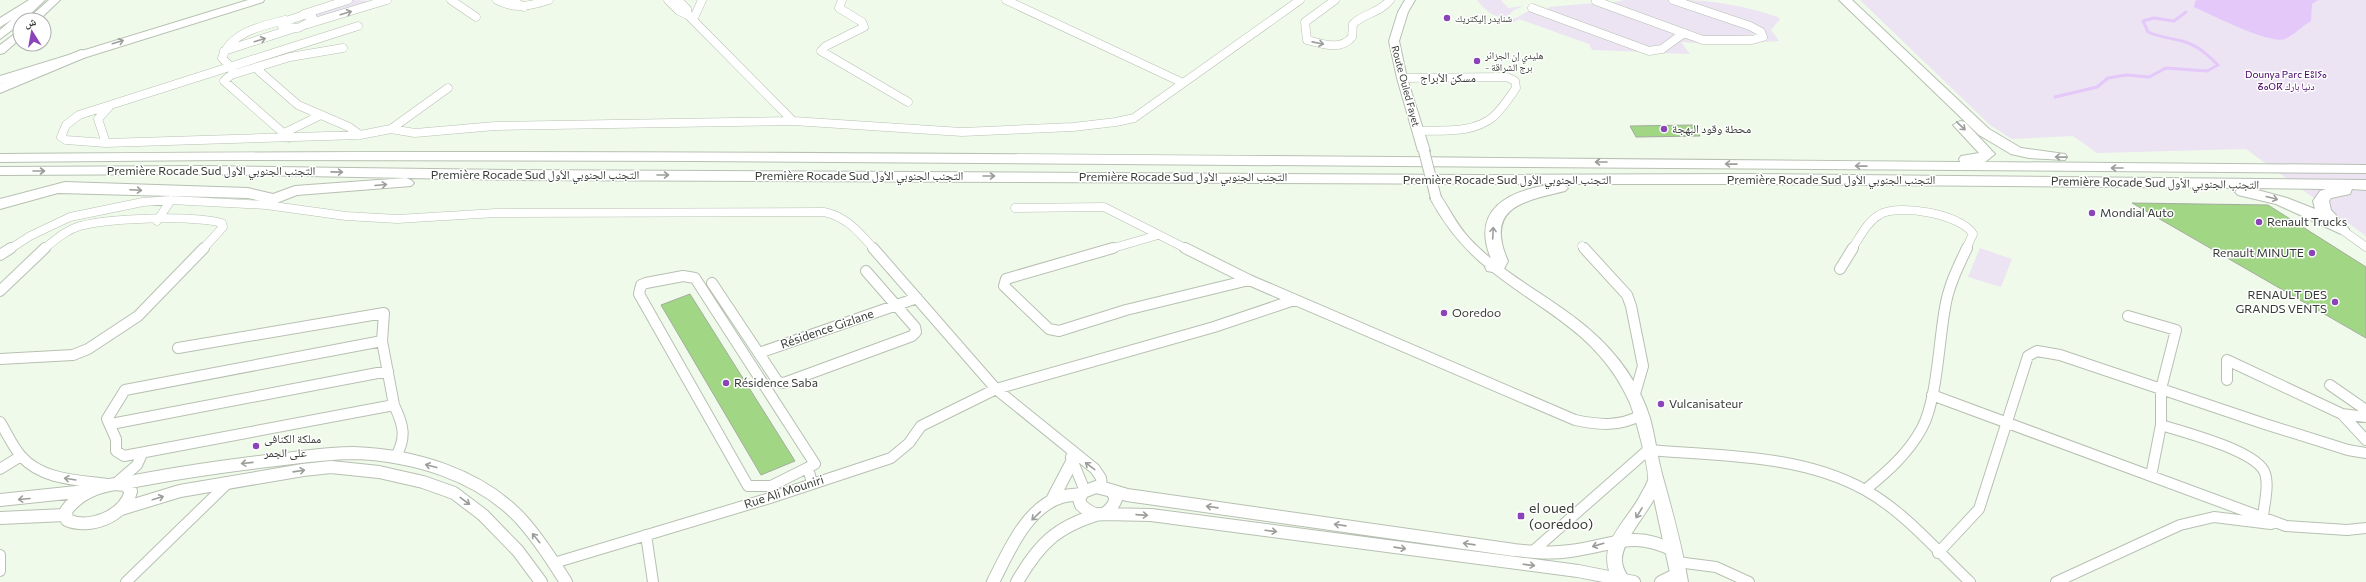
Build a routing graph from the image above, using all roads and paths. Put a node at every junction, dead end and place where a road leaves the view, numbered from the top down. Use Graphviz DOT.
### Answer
graph roads {
  1 [pos="38,0"];
  2 [pos="54,0"];
  3 [pos="259,0"];
  4 [pos="348,0"];
  5 [pos="387,0"];
  6 [pos="451,0"];
  7 [pos="497,0"];
  8 [pos="511,0"];
  9 [pos="549,0"];
  10 [pos="668,0"];
  11 [pos="678,0"];
  12 [pos="702,0"];
  13 [pos="842,0"];
  14 [pos="1006,0"];
  15 [pos="1300,0"];
  16 [pos="1335,0"];
  17 [pos="1390,0"];
  18 [pos="1410,0"];
  19 [pos="1673,0"];
  20 [pos="1834,0"];
  21 [pos="1844,0"];
  22 [pos="1596,1"];
  23 [pos="524,8"];
  24 [pos="1532,8"];
  25 [pos="41,12"];
  26 [pos="299,16"];
  27 [pos="476,17"];
  28 [pos="691,18"];
  29 [pos="285,20"];
  30 [pos="0,23"];
  31 [pos="308,24"];
  32 [pos="358,26"];
  33 [pos="295,28"];
  34 [pos="1684,33"];
  35 [pos="0,36"];
  36 [pos="12,40"];
  37 [pos="343,48"];
  38 [pos="0,51"];
  39 [pos="224,51"];
  40 [pos="81,54"];
  41 [pos="1906,66"];
  42 [pos="232,68"];
  43 [pos="261,68"];
  44 [pos="1402,78"];
  45 [pos="0,80"];
  46 [pos="1181,82"];
  47 [pos="448,88"];
  48 [pos="0,89"];
  49 [pos="908,102"];
  50 [pos="117,103"];
  51 [pos="319,116"];
  52 [pos="793,121"];
  53 [pos="391,129"];
  54 [pos="1418,131"];
  55 [pos="360,135"];
  56 [pos="285,136"];
  57 [pos="106,143"];
  58 [pos="0,148"];
  59 [pos="223,156"];
  60 [pos="0,158"];
  61 [pos="2366,160"];
  62 [pos="1881,166"];
  63 [pos="2366,169"];
  64 [pos="204,170"];
  65 [pos="0,171"];
  66 [pos="510,175"];
  67 [pos="1631,180"];
  68 [pos="1968,181"];
  69 [pos="2366,185"];
  70 [pos="55,189"];
  71 [pos="2366,190"];
  72 [pos="171,200"];
  73 [pos="270,202"];
  74 [pos="0,204"];
  75 [pos="1014,208"];
  76 [pos="157,221"];
  77 [pos="2341,229"];
  78 [pos="1158,235"];
  79 [pos="1582,246"];
  80 [pos="2366,247"];
  81 [pos="0,255"];
  82 [pos="1493,267"];
  83 [pos="1840,269"];
  84 [pos="866,271"];
  85 [pos="1249,280"];
  86 [pos="712,283"];
  87 [pos="0,291"];
  88 [pos="917,298"];
  89 [pos="1294,300"];
  90 [pos="896,306"];
  91 [pos="2128,316"];
  92 [pos="383,341"];
  93 [pos="178,348"];
  94 [pos="759,353"];
  95 [pos="0,358"];
  96 [pos="388,371"];
  97 [pos="2227,380"];
  98 [pos="2330,385"];
  99 [pos="996,389"];
  100 [pos="2161,389"];
  101 [pos="1932,395"];
  102 [pos="1634,397"];
  103 [pos="394,405"];
  104 [pos="2366,410"];
  105 [pos="2342,414"];
  106 [pos="1640,415"];
  107 [pos="2366,417"];
  108 [pos="0,422"];
  109 [pos="2008,423"];
  110 [pos="111,424"];
  111 [pos="2161,425"];
  112 [pos="2366,440"];
  113 [pos="1648,450"];
  114 [pos="2366,453"];
  115 [pos="142,454"];
  116 [pos="1071,455"];
  117 [pos="21,456"];
  118 [pos="396,456"];
  119 [pos="0,468"];
  120 [pos="808,468"];
  121 [pos="2151,476"];
  122 [pos="1656,478"];
  123 [pos="230,481"];
  124 [pos="812,483"];
  125 [pos="114,484"];
  126 [pos="1105,488"];
  127 [pos="91,490"];
  128 [pos="1865,490"];
  129 [pos="1084,493"];
  130 [pos="0,500"];
  131 [pos="1052,500"];
  132 [pos="121,509"];
  133 [pos="1101,514"];
  134 [pos="65,516"];
  135 [pos="2263,517"];
  136 [pos="0,518"];
  137 [pos="2286,526"];
  138 [pos="2366,528"];
  139 [pos="646,535"];
  140 [pos="1620,539"];
  141 [pos="1532,552"];
  142 [pos="1938,552"];
  143 [pos="0,555"];
  144 [pos="554,563"];
  145 [pos="1678,567"];
  146 [pos="0,571"];
  147 [pos="1626,581"];
  148 [pos="126,582"];
  149 [pos="541,582"];
  150 [pos="566,582"];
  151 [pos="653,582"];
  152 [pos="993,582"];
  153 [pos="1017,582"];
  154 [pos="1660,582"];
  155 [pos="1749,582"];
  156 [pos="1970,582"];
  157 [pos="2056,582"];
  1 -- 30 [label="highway"];
  1 -- 35 [label="highway"];
  2 -- 25 [label="highway"];
  40 -- 3 [label="highway, one-way"];
  4 -- 26 [label="street"];
  31 -- 5 [label="street, one-way"];
  6 -- 27 [label="street"];
  7 -- 23 [label="street"];
  8 -- 23 [label="street"];
  9 -- 23 [label="street"];
  10 -- 28 [label="street"];
  11 -- 28 [label="street"];
  12 -- 28 [label="street"];
  13 -- 49 [label="street"];
  14 -- 46 [label="street"];
  15 -- 46 [label="street"];
  16 -- 17 [label="street, one-way"];
  18 -- 44 [label="main road, Route Ouled Fayet"];
  19 -- 34 [label="street"];
  20 -- 41 [label="highway"];
  21 -- 41 [label="highway"];
  22 -- 34 [label="street"];
  24 -- 34 [label="street"];
  26 -- 29 [label="street"];
  26 -- 31 [label="street"];
  28 -- 52 [label="street"];
  29 -- 33 [label="street"];
  29 -- 39 [label="street"];
  31 -- 33 [label="street"];
  32 -- 42 [label="street"];
  39 -- 33 [label="street, one-way"];
  36 -- 38 [label="highway"];
  37 -- 43 [label="street"];
  39 -- 42 [label="street"];
  40 -- 45 [label="highway"];
  40 -- 48 [label="highway"];
  61 -- 41 [label="highway, one-way"];
  41 -- 62 [label="highway, one-way"];
  42 -- 50 [label="street"];
  43 -- 51 [label="street"];
  43 -- 56 [label="street"];
  44 -- 54 [label="main road, Route Ouled Fayet"];
  44 -- 54 [label="street, مسكن الأبراج"];
  46 -- 52 [label="street"];
  47 -- 53 [label="street"];
  50 -- 57 [label="street"];
  50 -- 57 [label="street"];
  51 -- 55 [label="street"];
  51 -- 56 [label="street"];
  52 -- 53 [label="street"];
  53 -- 55 [label="street"];
  54 -- 82 [label="main road, Route Ouled Fayet, bridge"];
  55 -- 56 [label="street"];
  56 -- 57 [label="street"];
  58 -- 59 [label="highway"];
  59 -- 60 [label="highway, Première Rocade Sud التجنب الجنوبي الأول"];
  62 -- 59 [label="highway, Première Rocade Sud التجنب الجنوبي الأول, one-way"];
  63 -- 62 [label="highway, Première Rocade Sud التجنب الجنوبي الأول, one-way"];
  65 -- 64 [label="highway, Première Rocade Sud التجنب الجنوبي الأول, one-way"];
  64 -- 66 [label="highway, Première Rocade Sud التجنب الجنوبي الأول, one-way"];
  64 -- 70 [label="highway"];
  66 -- 67 [label="highway, Première Rocade Sud التجنب الجنوبي الأول, one-way"];
  73 -- 66 [label="highway, one-way"];
  67 -- 68 [label="highway, Première Rocade Sud التجنب الجنوبي الأول"];
  82 -- 67 [label="highway, one-way"];
  68 -- 69 [label="highway, Première Rocade Sud التجنب الجنوبي الأول"];
  68 -- 77 [label="highway, one-way"];
  70 -- 73 [label="highway, one-way"];
  70 -- 74 [label="highway"];
  71 -- 77 [label="highway"];
  72 -- 73 [label="street"];
  72 -- 76 [label="street"];
  72 -- 81 [label="street"];
  73 -- 88 [label="street"];
  75 -- 78 [label="street"];
  76 -- 87 [label="street"];
  76 -- 95 [label="street"];
  77 -- 80 [label="street"];
  78 -- 85 [label="street"];
  78 -- 85 [label="street"];
  79 -- 102 [label="street"];
  82 -- 102 [label="main road, Route Ouled Fayet"];
  83 -- 101 [label="street"];
  84 -- 90 [label="street"];
  85 -- 89 [label="street"];
  86 -- 94 [label="street"];
  88 -- 90 [label="street, Résidence Gizlane"];
  88 -- 99 [label="street"];
  89 -- 99 [label="street, Rue Ali Mouniri"];
  89 -- 106 [label="street"];
  90 -- 94 [label="street, Résidence Gizlane"];
  90 -- 94 [label="street"];
  91 -- 100 [label="street"];
  92 -- 93 [label="street"];
  92 -- 96 [label="street"];
  92 -- 110 [label="street"];
  96 -- 103 [label="street"];
  96 -- 110 [label="street"];
  97 -- 105 [label="street"];
  98 -- 104 [label="street"];
  99 -- 116 [label="street"];
  99 -- 124 [label="street, Rue Ali Mouniri"];
  100 -- 109 [label="street"];
  100 -- 111 [label="street"];
  100 -- 114 [label="street"];
  101 -- 109 [label="street"];
  101 -- 128 [label="street"];
  102 -- 106 [label="main road, Route Ouled Fayet"];
  103 -- 115 [label="street"];
  103 -- 118 [label="street"];
  105 -- 107 [label="street"];
  105 -- 112 [label="street"];
  106 -- 113 [label="main road, Route Ouled Fayet"];
  108 -- 117 [label="street"];
  109 -- 121 [label="street"];
  109 -- 142 [label="street"];
  110 -- 115 [label="street"];
  111 -- 121 [label="street"];
  111 -- 135 [label="street"];
  113 -- 122 [label="main road, Route Ouled Fayet"];
  113 -- 128 [label="street"];
  113 -- 141 [label="street"];
  115 -- 125 [label="street"];
  126 -- 116 [label="street, one-way"];
  116 -- 129 [label="street"];
  116 -- 131 [label="street"];
  117 -- 119 [label="street"];
  125 -- 117 [label="street, one-way"];
  118 -- 125 [label="street, one-way"];
  144 -- 118 [label="street, one-way"];
  120 -- 120 [label="street"];
  120 -- 124 [label="street"];
  121 -- 135 [label="street"];
  122 -- 140 [label="main road, one-way"];
  122 -- 145 [label="main road, Route Ouled Fayet"];
  132 -- 123 [label="street, one-way"];
  123 -- 148 [label="street"];
  123 -- 149 [label="street, one-way"];
  124 -- 139 [label="street, Rue Ali Mouniri"];
  125 -- 127 [label="street"];
  125 -- 132 [label="street"];
  126 -- 129 [label="street"];
  126 -- 133 [label="street"];
  141 -- 126 [label="street, one-way"];
  127 -- 130 [label="street, one-way"];
  127 -- 134 [label="street"];
  128 -- 142 [label="street"];
  129 -- 131 [label="street"];
  129 -- 133 [label="street"];
  131 -- 152 [label="street, one-way"];
  132 -- 134 [label="street"];
  133 -- 147 [label="street, one-way"];
  133 -- 153 [label="street"];
  134 -- 136 [label="street"];
  135 -- 137 [label="street"];
  137 -- 138 [label="street"];
  137 -- 157 [label="street"];
  139 -- 144 [label="street, Rue Ali Mouniri"];
  139 -- 151 [label="street"];
  140 -- 141 [label="street, one-way"];
  140 -- 145 [label="street"];
  140 -- 147 [label="main road"];
  142 -- 156 [label="street"];
  143 -- 146 [label="street"];
  144 -- 150 [label="street"];
  145 -- 154 [label="street"];
  145 -- 155 [label="street"];
}
